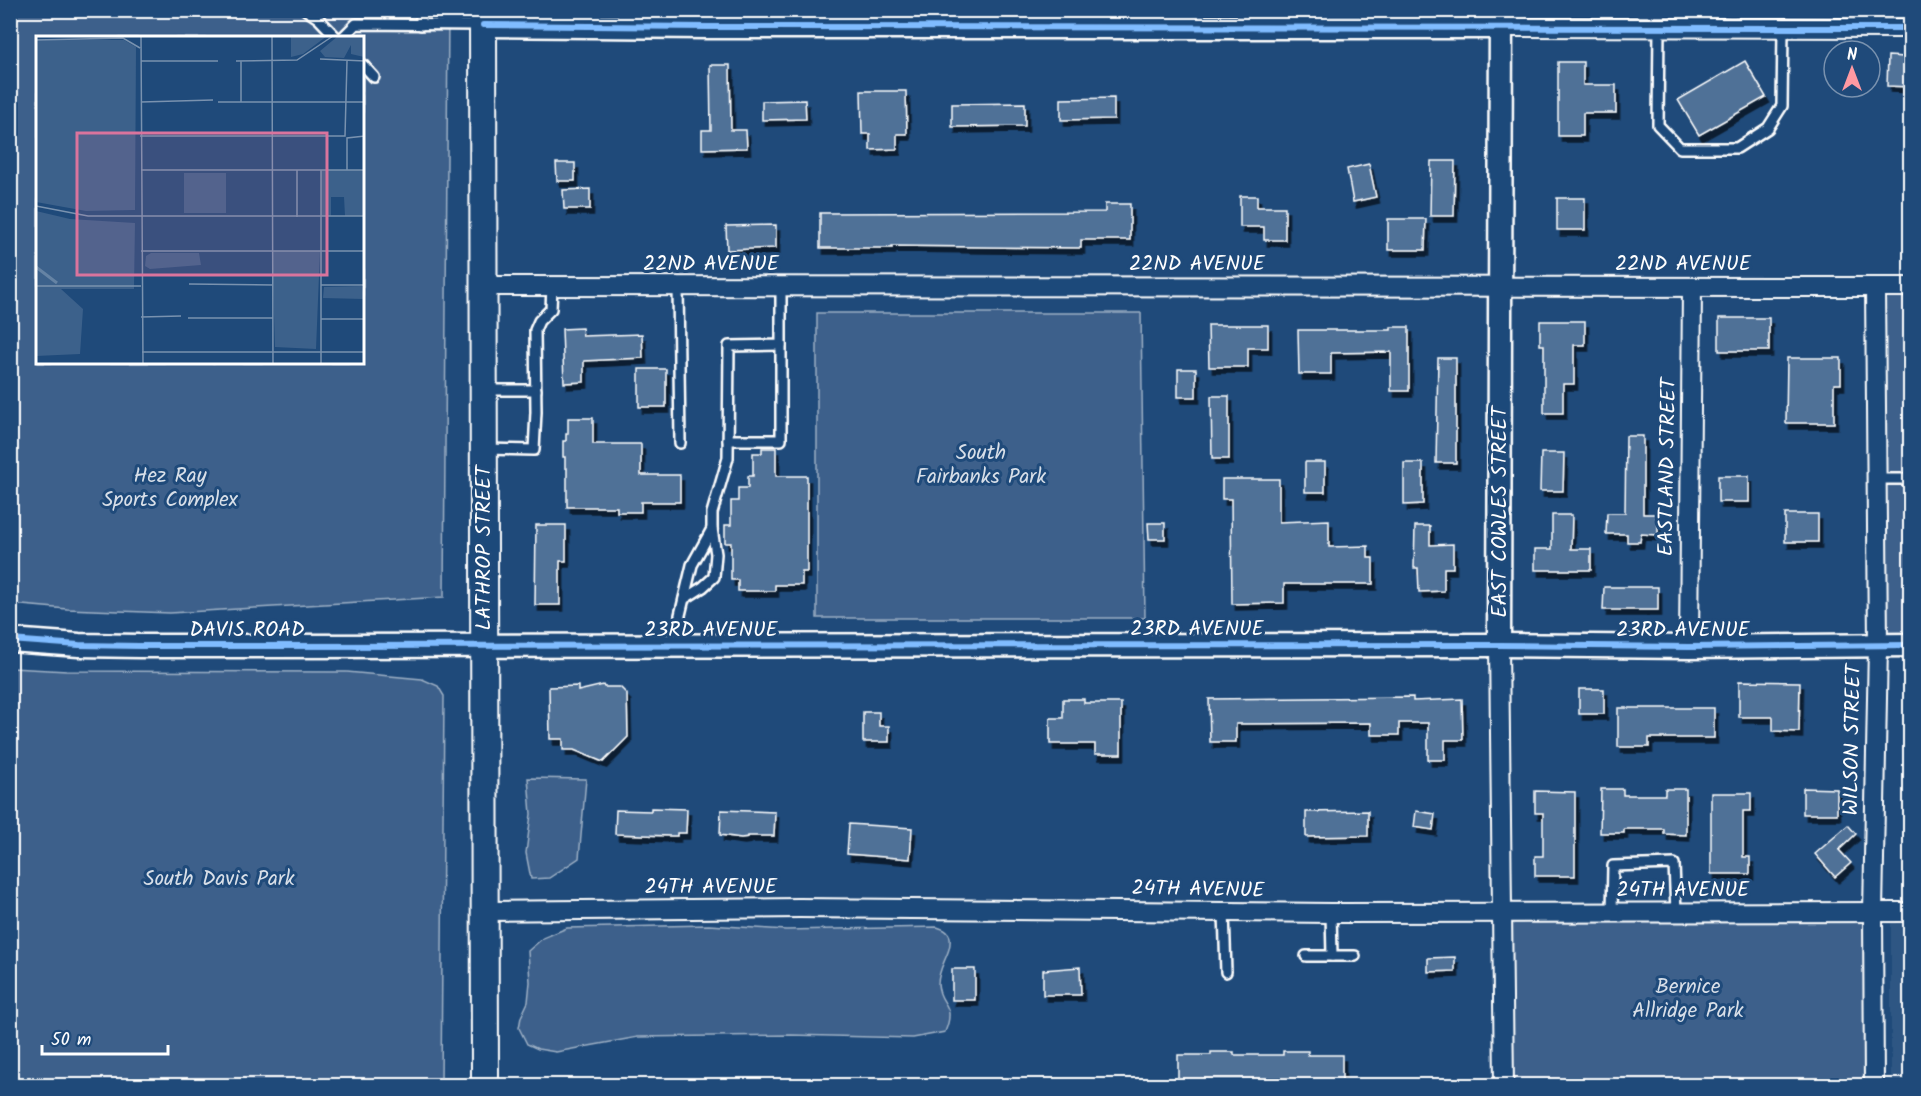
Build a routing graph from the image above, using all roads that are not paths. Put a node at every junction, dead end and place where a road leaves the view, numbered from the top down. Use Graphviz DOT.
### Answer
graph roads {
  1 [pos="306,10"];
  2 [pos="421,10"];
  3 [pos="483,18"];
  4 [pos="707,19"];
  5 [pos="1501,19"];
  6 [pos="421,25"];
  7 [pos="1659,28"];
  8 [pos="1911,28"];
  9 [pos="1783,29"];
  10 [pos="335,36"];
  11 [pos="344,36"];
  12 [pos="364,66"];
  13 [pos="374,77"];
  14 [pos="484,286"];
  15 [pos="552,286"];
  16 [pos="678,286"];
  17 [pos="781,286"];
  18 [pos="1501,287"];
  19 [pos="1692,287"];
  20 [pos="1875,287"];
  21 [pos="1911,287"];
  22 [pos="781,345"];
  23 [pos="484,390"];
  24 [pos="536,390"];
  25 [pos="728,440"];
  26 [pos="680,443"];
  27 [pos="484,449"];
  28 [pos="1911,478"];
  29 [pos="1876,479"];
  30 [pos="712,529"];
  31 [pos="684,599"];
  32 [pos="10,640"];
  33 [pos="484,645"];
  34 [pos="1499,645"];
  35 [pos="1878,645"];
  36 [pos="1911,645"];
  37 [pos="679,647"];
  38 [pos="1689,647"];
  39 [pos="485,911"];
  40 [pos="1224,912"];
  41 [pos="1612,912"];
  42 [pos="1676,912"];
  43 [pos="1873,912"];
  44 [pos="1911,912"];
  45 [pos="1331,913"];
  46 [pos="1503,913"];
  47 [pos="1306,956"];
  48 [pos="1332,956"];
  49 [pos="1355,956"];
  50 [pos="1226,972"];
  51 [pos="485,1086"];
  52 [pos="1504,1086"];
  53 [pos="1874,1086"];
  1 -- 10 [label="lane"];
  2 -- 6 [label="lane"];
  3 -- 4 [label="street"];
  3 -- 6 [label="lane"];
  3 -- 14 [label="main road, LATHROP STREET"];
  4 -- 5 [label="street"];
  5 -- 7 [label="street"];
  5 -- 18 [label="street, EAST COWLES STREET"];
  6 -- 11 [label="lane"];
  7 -- 9 [label="street"];
  7 -- 9 [label="lane"];
  8 -- 9 [label="street"];
  12 -- 13 [label="lane"];
  14 -- 15 [label="street, 22ND AVENUE"];
  14 -- 23 [label="main road, LATHROP STREET"];
  15 -- 16 [label="street, 22ND AVENUE"];
  15 -- 24 [label="lane"];
  16 -- 17 [label="street, 22ND AVENUE"];
  16 -- 26 [label="lane"];
  17 -- 18 [label="street, 22ND AVENUE"];
  17 -- 22 [label="lane"];
  18 -- 19 [label="street, 22ND AVENUE"];
  18 -- 34 [label="street, EAST COWLES STREET"];
  19 -- 20 [label="street, 22ND AVENUE"];
  19 -- 38 [label="street, EASTLAND STREET"];
  20 -- 21 [label="street, 22ND AVENUE"];
  20 -- 29 [label="street, WILSON STREET"];
  22 -- 25 [label="lane"];
  22 -- 25 [label="lane"];
  23 -- 24 [label="lane"];
  23 -- 27 [label="main road, LATHROP STREET"];
  24 -- 27 [label="lane"];
  25 -- 30 [label="lane"];
  27 -- 33 [label="main road, LATHROP STREET"];
  28 -- 29 [label="lane"];
  29 -- 35 [label="street, WILSON STREET"];
  30 -- 31 [label="lane"];
  30 -- 31 [label="lane"];
  31 -- 37 [label="lane"];
  32 -- 33 [label="street, DAVIS ROAD"];
  33 -- 37 [label="street, 23RD AVENUE"];
  33 -- 39 [label="main road, LATHROP STREET"];
  34 -- 37 [label="street, 23RD AVENUE"];
  34 -- 38 [label="street, 23RD AVENUE"];
  34 -- 46 [label="street, EAST COWLES STREET"];
  35 -- 36 [label="street, 23RD AVENUE"];
  35 -- 38 [label="street, 23RD AVENUE"];
  35 -- 43 [label="street, WILSON STREET"];
  39 -- 40 [label="street, 24TH AVENUE"];
  39 -- 51 [label="main road, LATHROP STREET"];
  40 -- 45 [label="street, 24TH AVENUE"];
  40 -- 50 [label="lane"];
  41 -- 42 [label="street, 24TH AVENUE"];
  41 -- 42 [label="lane"];
  41 -- 46 [label="street, 24TH AVENUE"];
  42 -- 43 [label="street, 24TH AVENUE"];
  43 -- 44 [label="street, 24TH AVENUE"];
  43 -- 53 [label="street, WILSON STREET"];
  45 -- 46 [label="street, 24TH AVENUE"];
  45 -- 48 [label="lane"];
  46 -- 52 [label="street, EAST COWLES STREET"];
  47 -- 48 [label="lane"];
  48 -- 49 [label="lane"];
}
